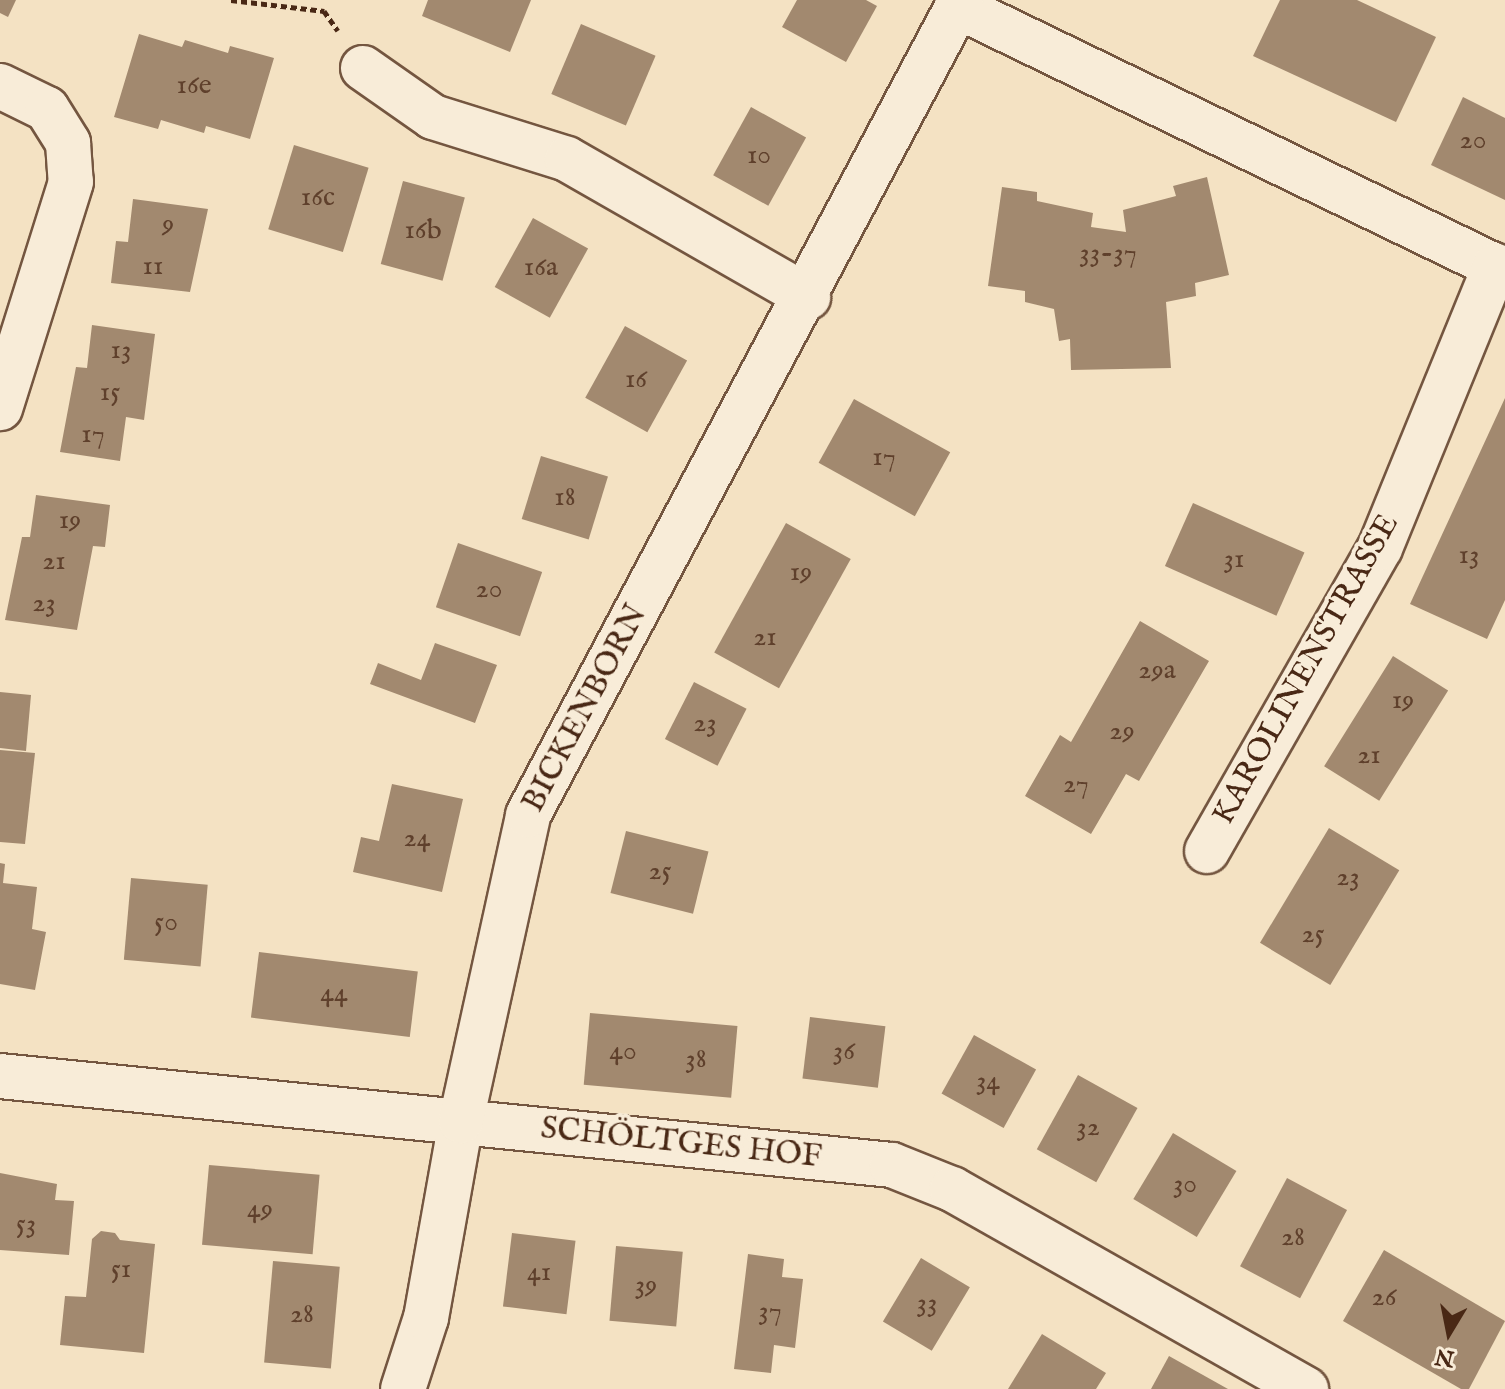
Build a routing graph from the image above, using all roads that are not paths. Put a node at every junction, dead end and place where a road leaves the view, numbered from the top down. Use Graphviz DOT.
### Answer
graph roads {
  1 [pos="959,3"];
  2 [pos="363,68"];
  3 [pos="0,86"];
  4 [pos="1500,269"];
  5 [pos="808,297"];
  6 [pos="0,408"];
  7 [pos="1207,851"];
  8 [pos="0,1076"];
  9 [pos="461,1121"];
  10 [pos="403,1389"];
  11 [pos="1306,1389"];
  1 -- 4 [label="street, KAROLINENSTRASSE"];
  1 -- 5 [label="street, BICKENBORN"];
  2 -- 5 [label="street"];
  3 -- 6 [label="street"];
  4 -- 7 [label="street, KAROLINENSTRASSE"];
  5 -- 9 [label="street, BICKENBORN"];
  8 -- 9 [label="street, SCHÖLTGES HOF"];
  9 -- 10 [label="street, BICKENBORN"];
  9 -- 11 [label="street, SCHÖLTGES HOF"];
}
